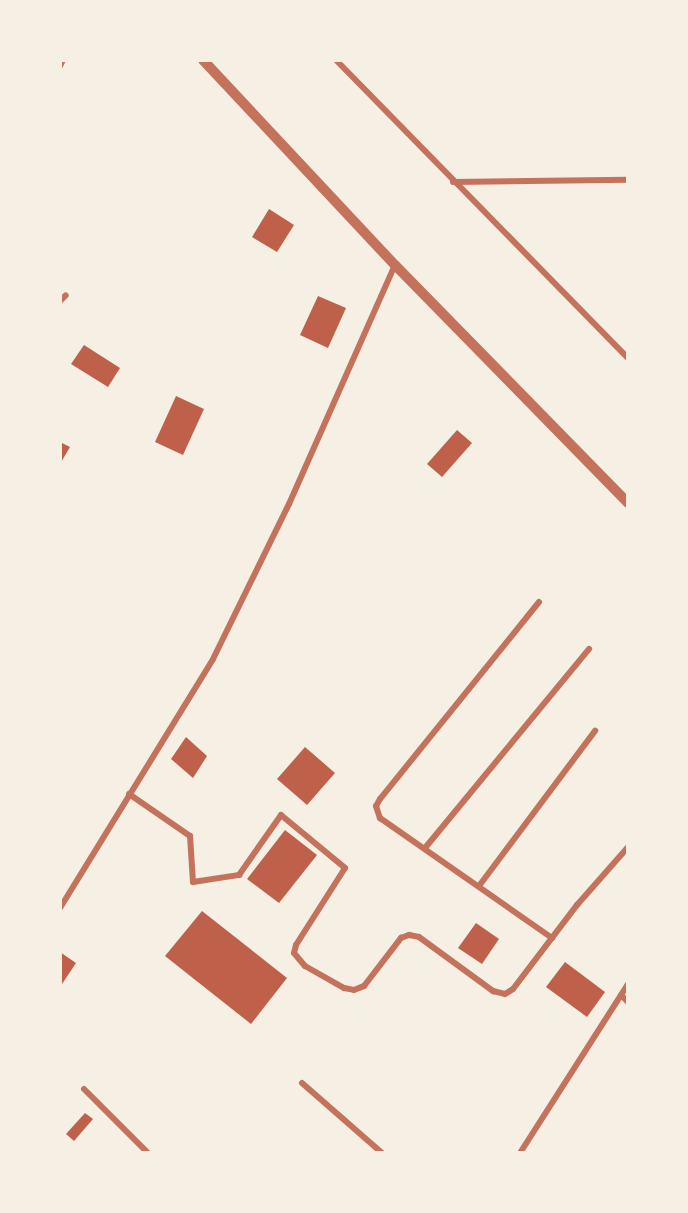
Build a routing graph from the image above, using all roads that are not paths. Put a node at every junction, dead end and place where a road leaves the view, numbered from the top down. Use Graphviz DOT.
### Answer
graph roads {
  1 [pos="63,60"];
  2 [pos="203,60"];
  3 [pos="336,60"];
  4 [pos="60,66"];
  5 [pos="628,180"];
  6 [pos="453,182"];
  7 [pos="395,264"];
  8 [pos="66,294"];
  9 [pos="60,301"];
  10 [pos="628,358"];
  11 [pos="628,503"];
  12 [pos="539,602"];
  13 [pos="589,650"];
  14 [pos="595,731"];
  15 [pos="129,794"];
  16 [pos="628,847"];
  17 [pos="425,848"];
  18 [pos="479,886"];
  19 [pos="60,908"];
  20 [pos="552,938"];
  21 [pos="628,984"];
  22 [pos="621,995"];
  23 [pos="628,1002"];
  24 [pos="302,1083"];
  25 [pos="84,1089"];
  26 [pos="148,1153"];
  27 [pos="381,1153"];
  28 [pos="520,1153"];
  1 -- 4 [label="street"];
  2 -- 7 [label="street"];
  3 -- 6 [label="street"];
  5 -- 6 [label="street"];
  6 -- 10 [label="street"];
  7 -- 11 [label="street"];
  7 -- 15 [label="street"];
  8 -- 9 [label="street"];
  12 -- 17 [label="street"];
  13 -- 17 [label="street"];
  14 -- 18 [label="street"];
  15 -- 19 [label="street"];
  15 -- 20 [label="street"];
  16 -- 20 [label="street"];
  17 -- 18 [label="street"];
  18 -- 20 [label="street"];
  21 -- 22 [label="street"];
  22 -- 23 [label="street"];
  22 -- 28 [label="street"];
  24 -- 27 [label="street"];
  25 -- 26 [label="street"];
}
